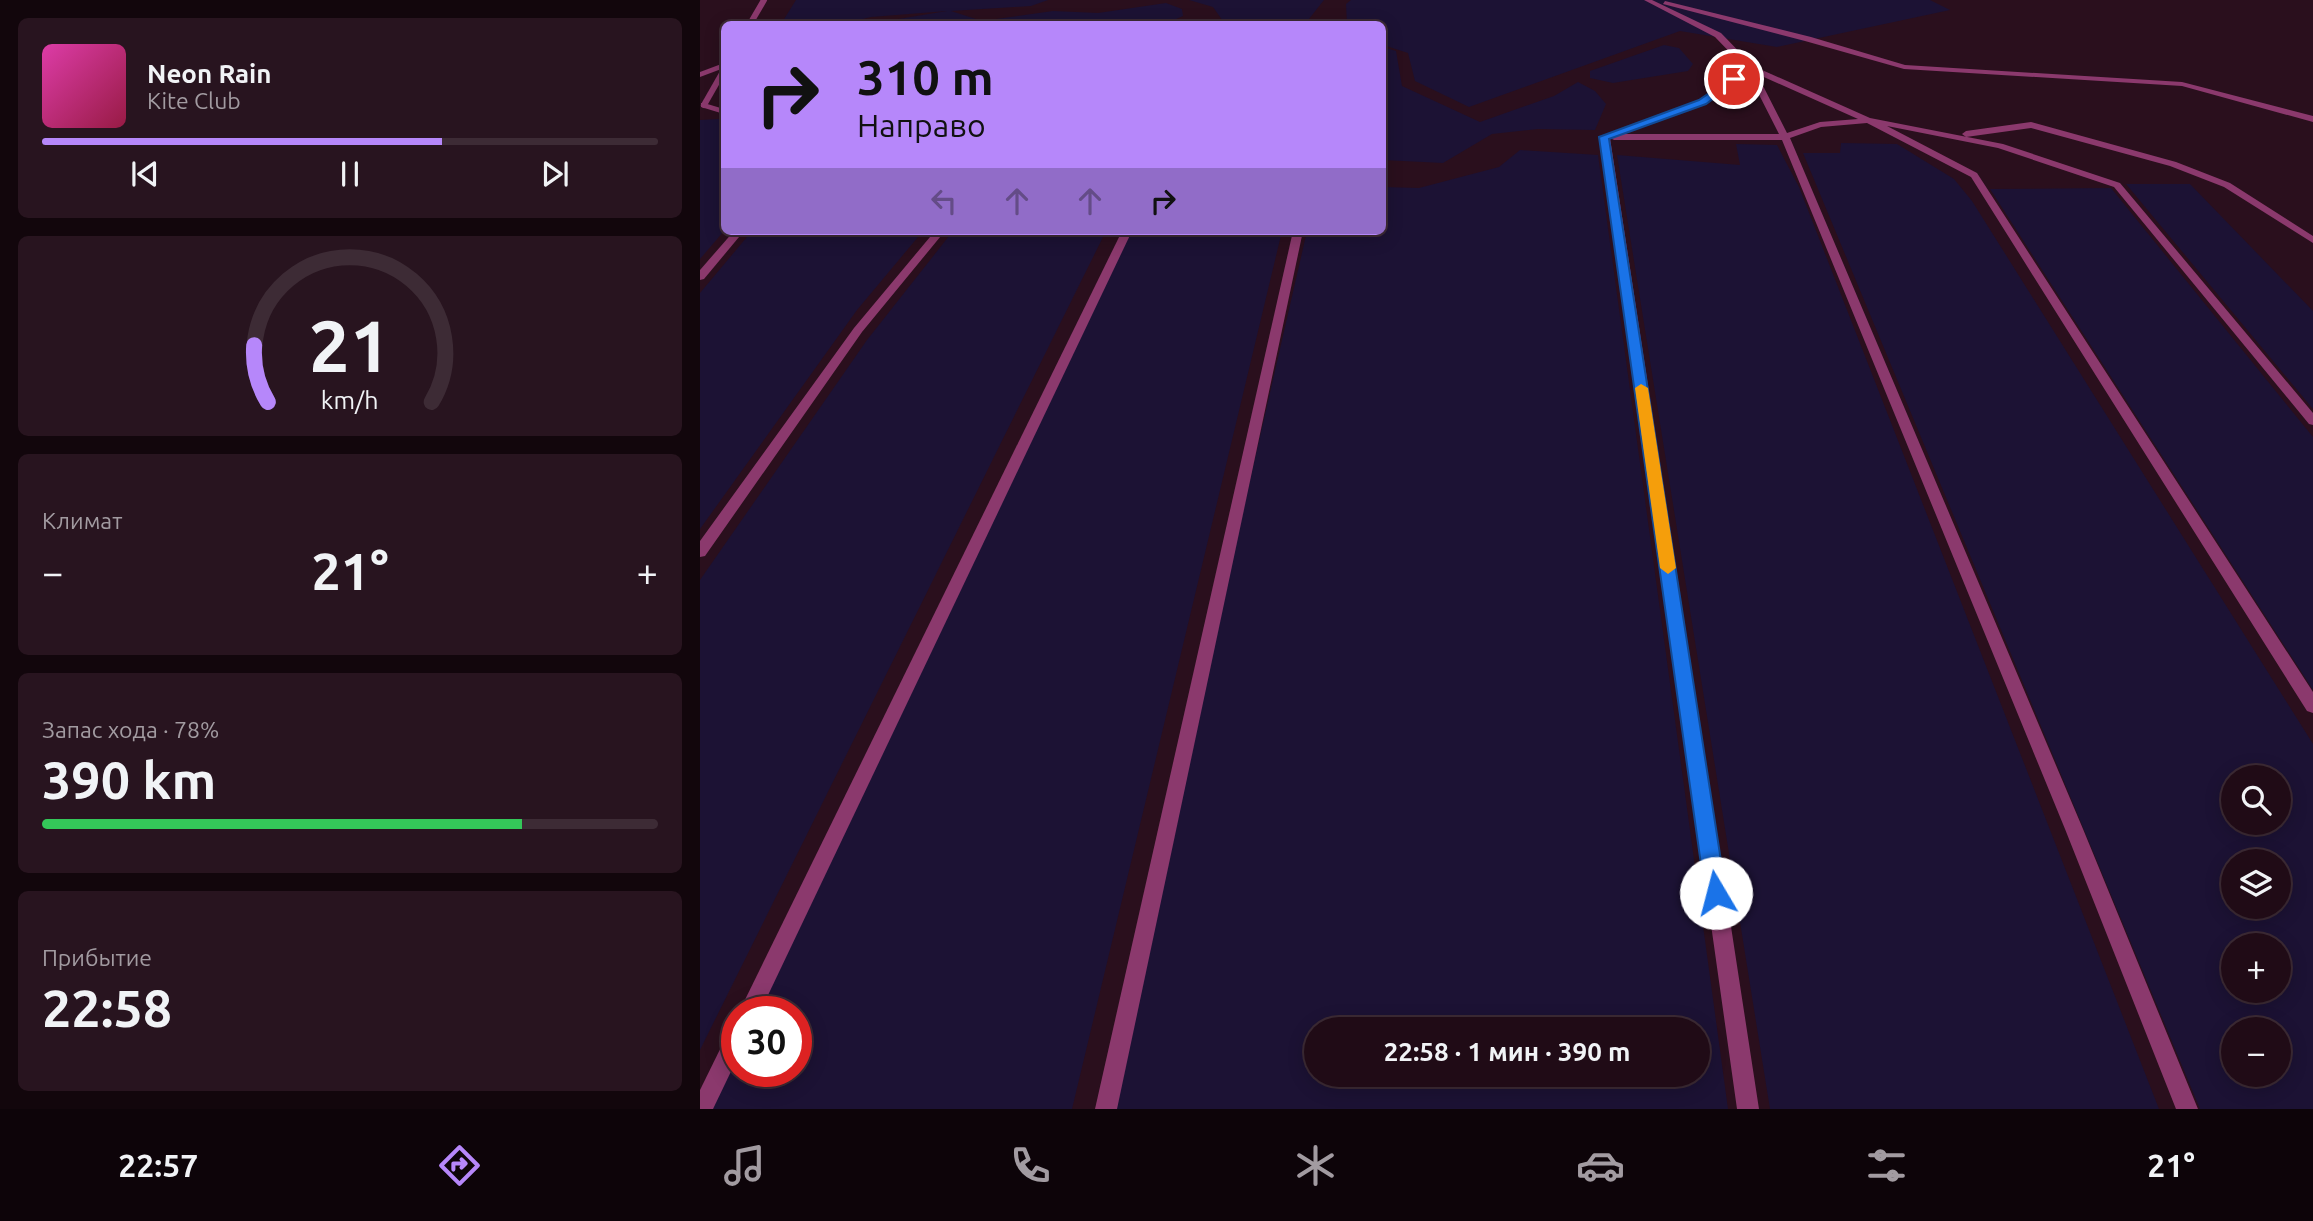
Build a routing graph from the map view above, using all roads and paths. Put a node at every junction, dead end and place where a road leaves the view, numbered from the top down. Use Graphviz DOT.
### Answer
graph roads {
  1 [pos="764,0"];
  2 [pos="1648,0"];
  3 [pos="1670,2"];
  4 [pos="752,21"];
  5 [pos="721,66"];
  6 [pos="1750,68"];
  7 [pos="700,75"];
  8 [pos="721,75"];
  9 [pos="721,102"];
  10 [pos="704,105"];
  11 [pos="721,111"];
  12 [pos="2313,119"];
  13 [pos="1868,120"];
  14 [pos="1956,135"];
  15 [pos="1604,137"];
  16 [pos="1785,137"];
  17 [pos="736,235"];
  18 [pos="937,235"];
  19 [pos="1125,235"];
  20 [pos="1297,235"];
  21 [pos="2313,240"];
  22 [pos="700,277"];
  23 [pos="2313,421"];
  24 [pos="700,552"];
  25 [pos="2313,706"];
  26 [pos="757,996"];
  27 [pos="721,1070"];
  28 [pos="702,1109"];
  29 [pos="1106,1109"];
  30 [pos="1748,1109"];
  31 [pos="2186,1109"];
  1 -- 4 [label="lane"];
  2 -- 3 [label="street"];
  2 -- 6 [label="street"];
  3 -- 12 [label="street"];
  5 -- 7 [label="street"];
  6 -- 13 [label="street"];
  6 -- 15 [label="street"];
  6 -- 16 [label="street"];
  8 -- 10 [label="lane"];
  9 -- 10 [label="street"];
  10 -- 11 [label="street"];
  13 -- 14 [label="street"];
  13 -- 16 [label="street"];
  13 -- 25 [label="street"];
  14 -- 21 [label="street"];
  14 -- 23 [label="street"];
  15 -- 16 [label="street"];
  15 -- 30 [label="street"];
  16 -- 31 [label="street"];
  17 -- 22 [label="street"];
  18 -- 24 [label="street"];
  19 -- 26 [label="street"];
  20 -- 29 [label="street"];
  27 -- 28 [label="street"];
}
